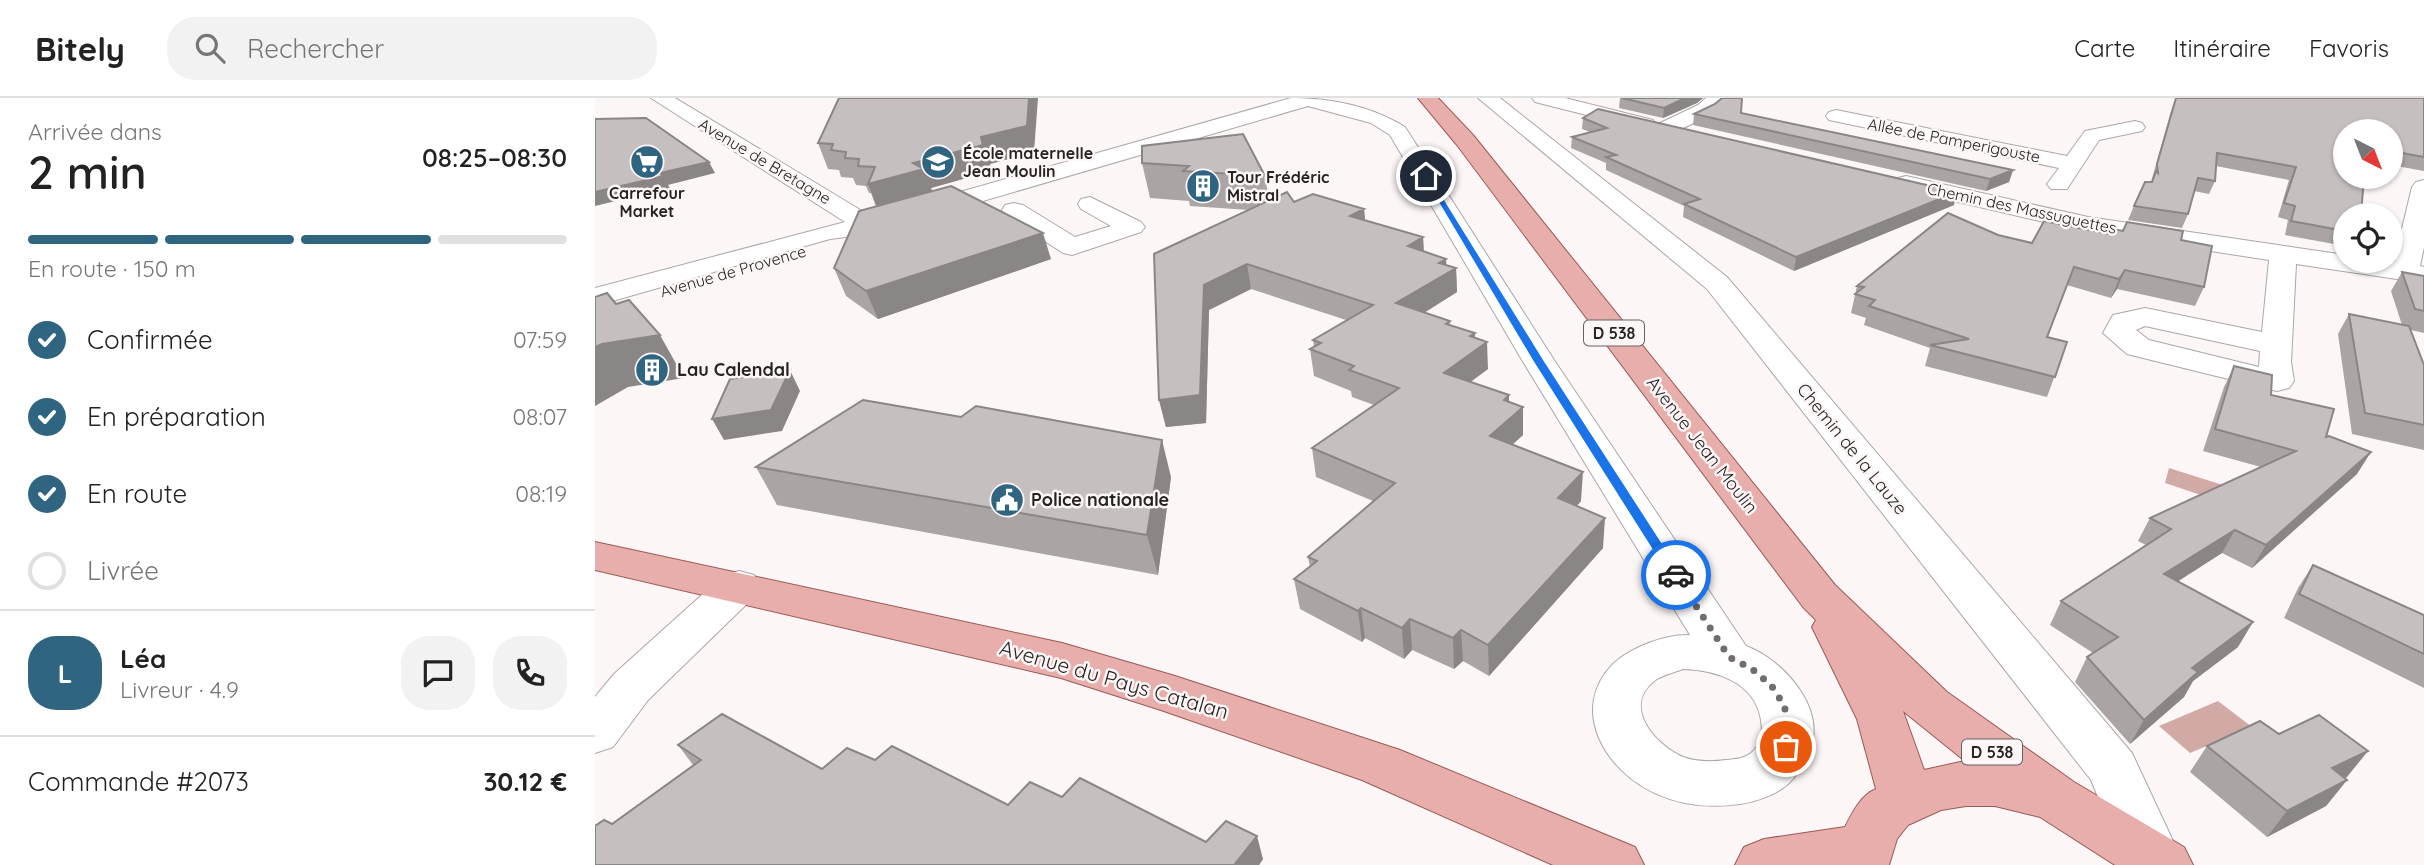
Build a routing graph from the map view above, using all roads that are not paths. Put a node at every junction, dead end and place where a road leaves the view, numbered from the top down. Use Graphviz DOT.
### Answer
graph roads {
  1 [pos="661,98"];
  2 [pos="1428,98"];
  3 [pos="1489,98"];
  4 [pos="1542,98"];
  5 [pos="1717,98"];
  6 [pos="1311,99"];
  7 [pos="1836,116"];
  8 [pos="2134,127"];
  9 [pos="1665,128"];
  10 [pos="1705,138"];
  11 [pos="2073,164"];
  12 [pos="1878,177"];
  13 [pos="1034,179"];
  14 [pos="2424,187"];
  15 [pos="1090,204"];
  16 [pos="1014,210"];
  17 [pos="2042,212"];
  18 [pos="909,215"];
  19 [pos="869,226"];
  20 [pos="2283,253"];
  21 [pos="2414,274"];
  22 [pos="595,297"];
  23 [pos="595,310"];
  24 [pos="2276,345"];
  25 [pos="595,556"];
  26 [pos="739,586"];
  27 [pos="1819,596"];
  28 [pos="1729,657"];
  29 [pos="595,733"];
  30 [pos="2055,798"];
  31 [pos="1906,800"];
  32 [pos="1862,857"];
  33 [pos="2158,861"];
  34 [pos="1615,865"];
  35 [pos="1764,865"];
  1 -- 19 [label="street, Avenue de Bretagne"];
  2 -- 27 [label="main road, Avenue Jean Moulin / D 538"];
  3 -- 33 [label="street, Chemin de la Lauze"];
  4 -- 9 [label="street"];
  5 -- 9 [label="street"];
  6 -- 13 [label="street, Avenue de Provence"];
  6 -- 28 [label="street"];
  7 -- 11 [label="street, Allée de Pamperigouste"];
  8 -- 11 [label="street"];
  9 -- 10 [label="street"];
  11 -- 17 [label="street"];
  12 -- 17 [label="street, Chemin des Massuguettes"];
  13 -- 16 [label="street"];
  13 -- 18 [label="street, Avenue de Provence"];
  14 -- 21 [label="street"];
  15 -- 16 [label="street"];
  16 -- 18 [label="street"];
  17 -- 20 [label="street, Chemin des Massuguettes"];
  18 -- 19 [label="street, Avenue de Provence"];
  19 -- 22 [label="street, Avenue de Provence"];
  19 -- 23 [label="street, Avenue de Provence"];
  20 -- 21 [label="street, Chemin des Massuguettes"];
  20 -- 24 [label="street"];
  25 -- 26 [label="main road, Avenue du Pays Catalan"];
  26 -- 29 [label="street"];
  26 -- 34 [label="main road, Avenue du Pays Catalan"];
  27 -- 30 [label="main road, Avenue Jean Moulin / D 538"];
  27 -- 31 [label="main road, Avenue Jean Moulin / D 538"];
  30 -- 31 [label="main road"];
  30 -- 33 [label="main road"];
  31 -- 32 [label="main road"];
  32 -- 35 [label="main road"];
}
